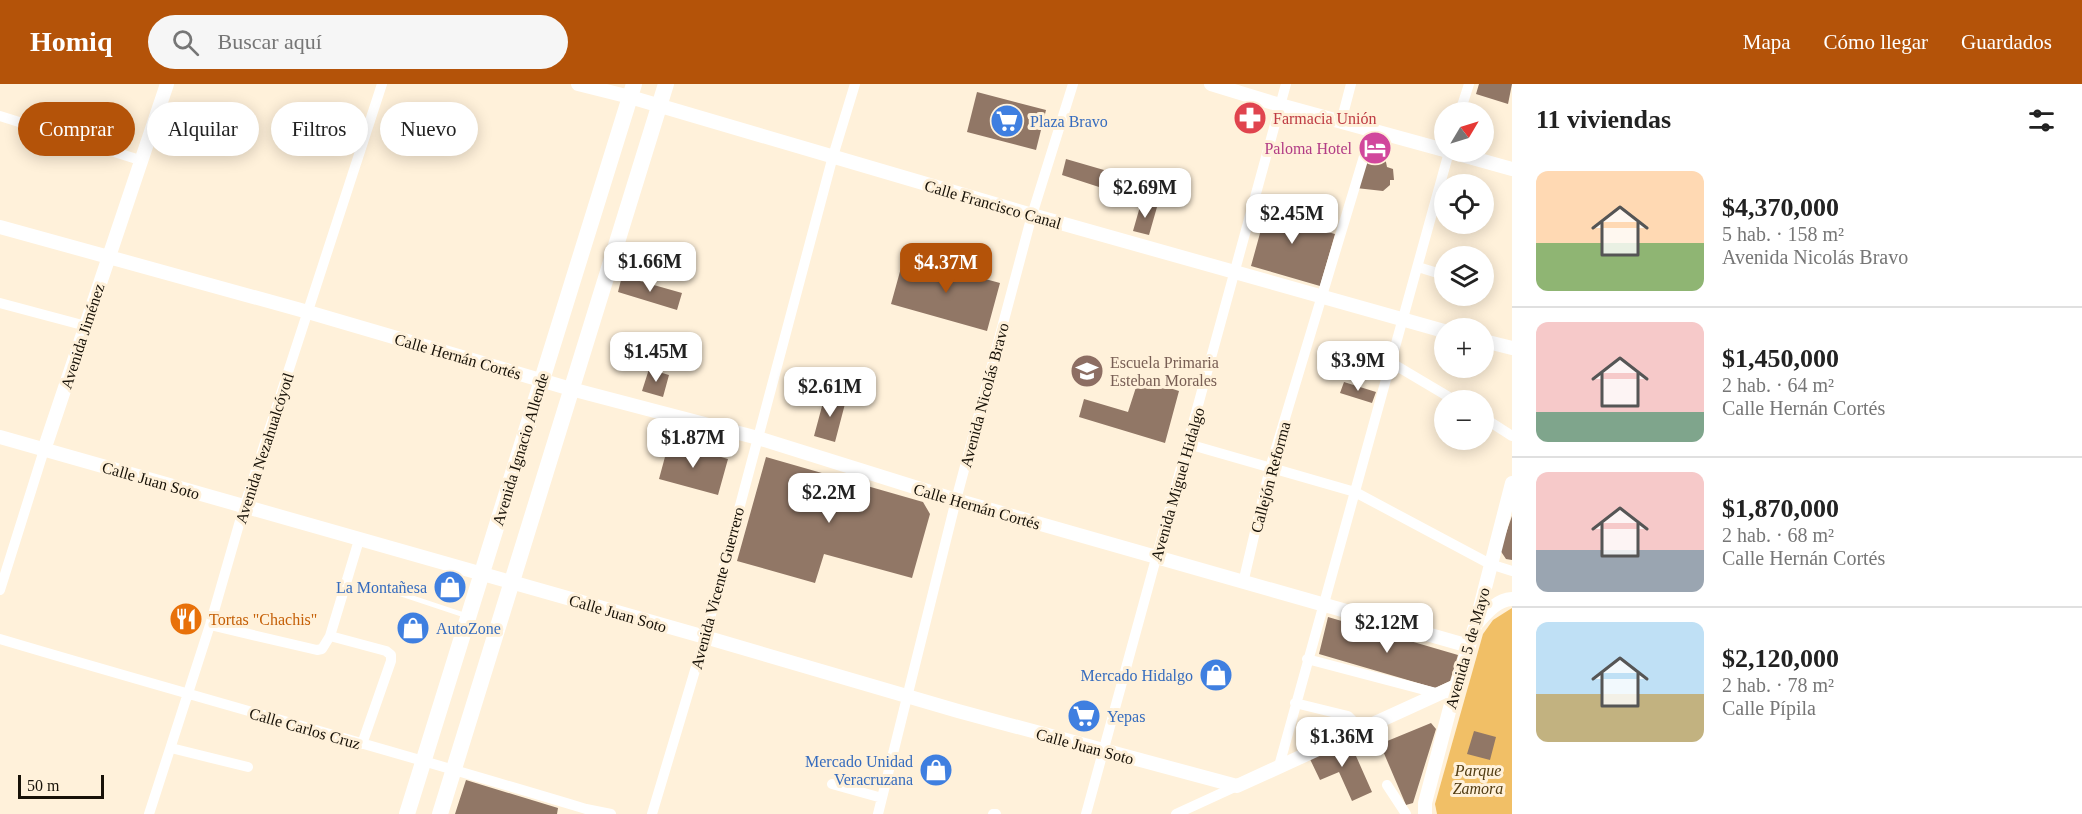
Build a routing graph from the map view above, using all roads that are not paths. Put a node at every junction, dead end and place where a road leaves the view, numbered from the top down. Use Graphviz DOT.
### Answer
graph roads {
  1 [pos="167,84"];
  2 [pos="382,84"];
  3 [pos="578,84"];
  4 [pos="666,84"];
  5 [pos="855,84"];
  6 [pos="1073,84"];
  7 [pos="1211,84"];
  8 [pos="1286,84"];
  9 [pos="1351,84"];
  10 [pos="1469,84"];
  11 [pos="632,91"];
  12 [pos="1463,102"];
  13 [pos="1280,105"];
  14 [pos="659,107"];
  15 [pos="0,116"];
  16 [pos="1341,122"];
  17 [pos="1372,130"];
  18 [pos="1434,147"];
  19 [pos="833,156"];
  20 [pos="143,161"];
  21 [pos="1447,162"];
  22 [pos="1486,162"];
  23 [pos="1512,169"];
  24 [pos="1032,216"];
  25 [pos="0,227"];
  26 [pos="108,258"];
  27 [pos="1418,267"];
  28 [pos="1235,271"];
  29 [pos="1434,272"];
  30 [pos="1323,296"];
  31 [pos="0,303"];
  32 [pos="308,312"];
  33 [pos="1402,320"];
  34 [pos="86,326"];
  35 [pos="1434,328"];
  36 [pos="1494,344"];
  37 [pos="1512,348"];
  38 [pos="1390,362"];
  39 [pos="540,381"];
  40 [pos="571,389"];
  41 [pos="1437,390"];
  42 [pos="1494,424"];
  43 [pos="1512,436"];
  44 [pos="0,437"];
  45 [pos="758,438"];
  46 [pos="1188,444"];
  47 [pos="44,450"];
  48 [pos="1270,468"];
  49 [pos="1512,483"];
  50 [pos="1355,492"];
  51 [pos="956,500"];
  52 [pos="244,507"];
  53 [pos="359,540"];
  54 [pos="1156,558"];
  55 [pos="1490,564"];
  56 [pos="1512,571"];
  57 [pos="482,574"];
  58 [pos="510,583"];
  59 [pos="1243,583"];
  60 [pos="0,590"];
  61 [pos="389,590"];
  62 [pos="1512,599"];
  63 [pos="1322,605"];
  64 [pos="469,616"];
  65 [pos="1476,623"];
  66 [pos="210,625"];
  67 [pos="330,636"];
  68 [pos="705,637"];
  69 [pos="0,639"];
  70 [pos="1469,646"];
  71 [pos="1307,659"];
  72 [pos="1456,686"];
  73 [pos="188,694"];
  74 [pos="1440,694"];
  75 [pos="907,696"];
  76 [pos="1296,704"];
  77 [pos="1361,729"];
  78 [pos="362,744"];
  79 [pos="171,748"];
  80 [pos="1103,752"];
  81 [pos="423,760"];
  82 [pos="248,766"];
  83 [pos="1279,766"];
  84 [pos="453,769"];
  85 [pos="832,784"];
  86 [pos="1387,785"];
  87 [pos="1237,786"];
  88 [pos="882,798"];
  89 [pos="586,811"];
  90 [pos="149,814"];
  91 [pos="407,814"];
  92 [pos="440,814"];
  93 [pos="611,814"];
  94 [pos="652,814"];
  95 [pos="878,814"];
  96 [pos="1086,814"];
  97 [pos="1176,814"];
  98 [pos="1406,814"];
  99 [pos="1425,814"];
  1 -- 20 [label="main road, Avenida Jiménez"];
  2 -- 32 [label="street, Avenida Nezahualcóyotl"];
  3 -- 11 [label="main road, Calle Francisco Canal"];
  4 -- 14 [label="main road, Avenida Ignacio Allende"];
  5 -- 19 [label="street, Avenida Vicente Guerrero"];
  6 -- 24 [label="street, Avenida Nicolás Bravo"];
  7 -- 13 [label="main road"];
  8 -- 13 [label="street, Avenida Miguel Hidalgo"];
  9 -- 16 [label="street"];
  10 -- 12 [label="street"];
  11 -- 14 [label="main road, Calle Francisco Canal"];
  11 -- 39 [label="main road, Avenida Ignacio Allende"];
  13 -- 16 [label="main road"];
  13 -- 28 [label="street, Avenida Miguel Hidalgo"];
  14 -- 19 [label="main road, Calle Francisco Canal"];
  14 -- 40 [label="main road, Avenida Ignacio Allende"];
  15 -- 20 [label="street"];
  16 -- 17 [label="main road"];
  17 -- 18 [label="main road"];
  17 -- 30 [label="street, Callejón Reforma"];
  19 -- 24 [label="main road, Calle Francisco Canal"];
  19 -- 45 [label="street, Avenida Vicente Guerrero"];
  20 -- 26 [label="main road, Avenida Jiménez"];
  21 -- 27 [label="street"];
  22 -- 23 [label="main road"];
  24 -- 28 [label="main road, Calle Francisco Canal"];
  24 -- 51 [label="street, Avenida Nicolás Bravo"];
  25 -- 26 [label="main road, Calle Hernán Cortés"];
  26 -- 32 [label="main road, Calle Hernán Cortés"];
  26 -- 34 [label="main road, Avenida Jiménez"];
  27 -- 29 [label="street"];
  27 -- 33 [label="street"];
  28 -- 30 [label="main road, Calle Francisco Canal"];
  28 -- 46 [label="street, Avenida Miguel Hidalgo"];
  30 -- 33 [label="main road, Calle Francisco Canal"];
  30 -- 48 [label="street, Callejón Reforma"];
  31 -- 34 [label="street"];
  32 -- 39 [label="main road, Calle Hernán Cortés"];
  32 -- 52 [label="street, Avenida Nezahualcóyotl"];
  33 -- 35 [label="main road, Calle Francisco Canal"];
  33 -- 38 [label="street"];
  34 -- 47 [label="main road, Avenida Jiménez"];
  36 -- 37 [label="main road"];
  38 -- 41 [label="street"];
  38 -- 50 [label="street"];
  39 -- 40 [label="main road, Calle Hernán Cortés"];
  39 -- 57 [label="main road, Avenida Ignacio Allende"];
  40 -- 45 [label="main road, Calle Hernán Cortés"];
  40 -- 58 [label="main road, Avenida Ignacio Allende"];
  42 -- 43 [label="street"];
  44 -- 47 [label="main road, Calle Juan Soto"];
  45 -- 51 [label="main road, Calle Hernán Cortés"];
  45 -- 68 [label="street, Avenida Vicente Guerrero"];
  46 -- 48 [label="street"];
  46 -- 54 [label="street, Avenida Miguel Hidalgo"];
  47 -- 52 [label="main road, Calle Juan Soto"];
  47 -- 60 [label="street, Avenida Jiménez"];
  48 -- 50 [label="street"];
  48 -- 59 [label="street, Callejón Reforma"];
  49 -- 55 [label="main road, Avenida 5 de Mayo"];
  50 -- 55 [label="street"];
  50 -- 63 [label="street"];
  51 -- 54 [label="main road, Calle Hernán Cortés"];
  51 -- 75 [label="street, Avenida Nicolás Bravo"];
  52 -- 53 [label="main road, Calle Juan Soto"];
  52 -- 66 [label="street, Avenida Nezahualcóyotl"];
  53 -- 57 [label="main road, Calle Juan Soto"];
  53 -- 67 [label="street"];
  54 -- 59 [label="main road, Calle Hernán Cortés"];
  54 -- 80 [label="street, Avenida Miguel Hidalgo"];
  55 -- 56 [label="street"];
  55 -- 65 [label="main road, Avenida 5 de Mayo"];
  57 -- 58 [label="main road, Calle Juan Soto"];
  57 -- 64 [label="main road, Avenida Ignacio Allende"];
  58 -- 68 [label="main road, Calle Juan Soto"];
  58 -- 84 [label="main road, Avenida Ignacio Allende"];
  59 -- 63 [label="main road, Calle Hernán Cortés"];
  61 -- 64 [label="lane"];
  62 -- 65 [label="main road"];
  63 -- 70 [label="main road, Calle Hernán Cortés"];
  63 -- 71 [label="street"];
  64 -- 81 [label="main road, Avenida Ignacio Allende"];
  65 -- 70 [label="main road, Avenida 5 de Mayo"];
  66 -- 67 [label="street"];
  66 -- 73 [label="street, Avenida Nezahualcóyotl"];
  67 -- 78 [label="street"];
  68 -- 75 [label="main road, Calle Juan Soto"];
  68 -- 94 [label="street, Avenida Vicente Guerrero"];
  69 -- 73 [label="street, Calle Carlos Cruz"];
  70 -- 72 [label="main road, Avenida 5 de Mayo"];
  71 -- 74 [label="street"];
  71 -- 76 [label="street"];
  72 -- 74 [label="main road"];
  72 -- 99 [label="main road, Avenida 5 de Mayo"];
  73 -- 78 [label="street, Calle Carlos Cruz"];
  73 -- 79 [label="street, Avenida Nezahualcóyotl"];
  74 -- 77 [label="main road"];
  75 -- 80 [label="main road, Calle Juan Soto"];
  75 -- 88 [label="street, Avenida Nicolás Bravo"];
  76 -- 77 [label="street"];
  76 -- 83 [label="street"];
  77 -- 83 [label="main road"];
  78 -- 81 [label="street, Calle Carlos Cruz"];
  79 -- 82 [label="street"];
  79 -- 90 [label="street, Avenida Nezahualcóyotl"];
  80 -- 87 [label="main road, Calle Juan Soto"];
  80 -- 96 [label="street, Avenida Miguel Hidalgo"];
  81 -- 84 [label="street, Calle Carlos Cruz"];
  81 -- 91 [label="main road, Avenida Ignacio Allende"];
  83 -- 87 [label="main road"];
  84 -- 89 [label="street, Calle Carlos Cruz"];
  84 -- 92 [label="main road, Avenida Ignacio Allende"];
  85 -- 88 [label="street"];
  86 -- 98 [label="street"];
  87 -- 97 [label="street"];
  88 -- 95 [label="street, Avenida Nicolás Bravo"];
  89 -- 93 [label="street, Calle Carlos Cruz"];
}
